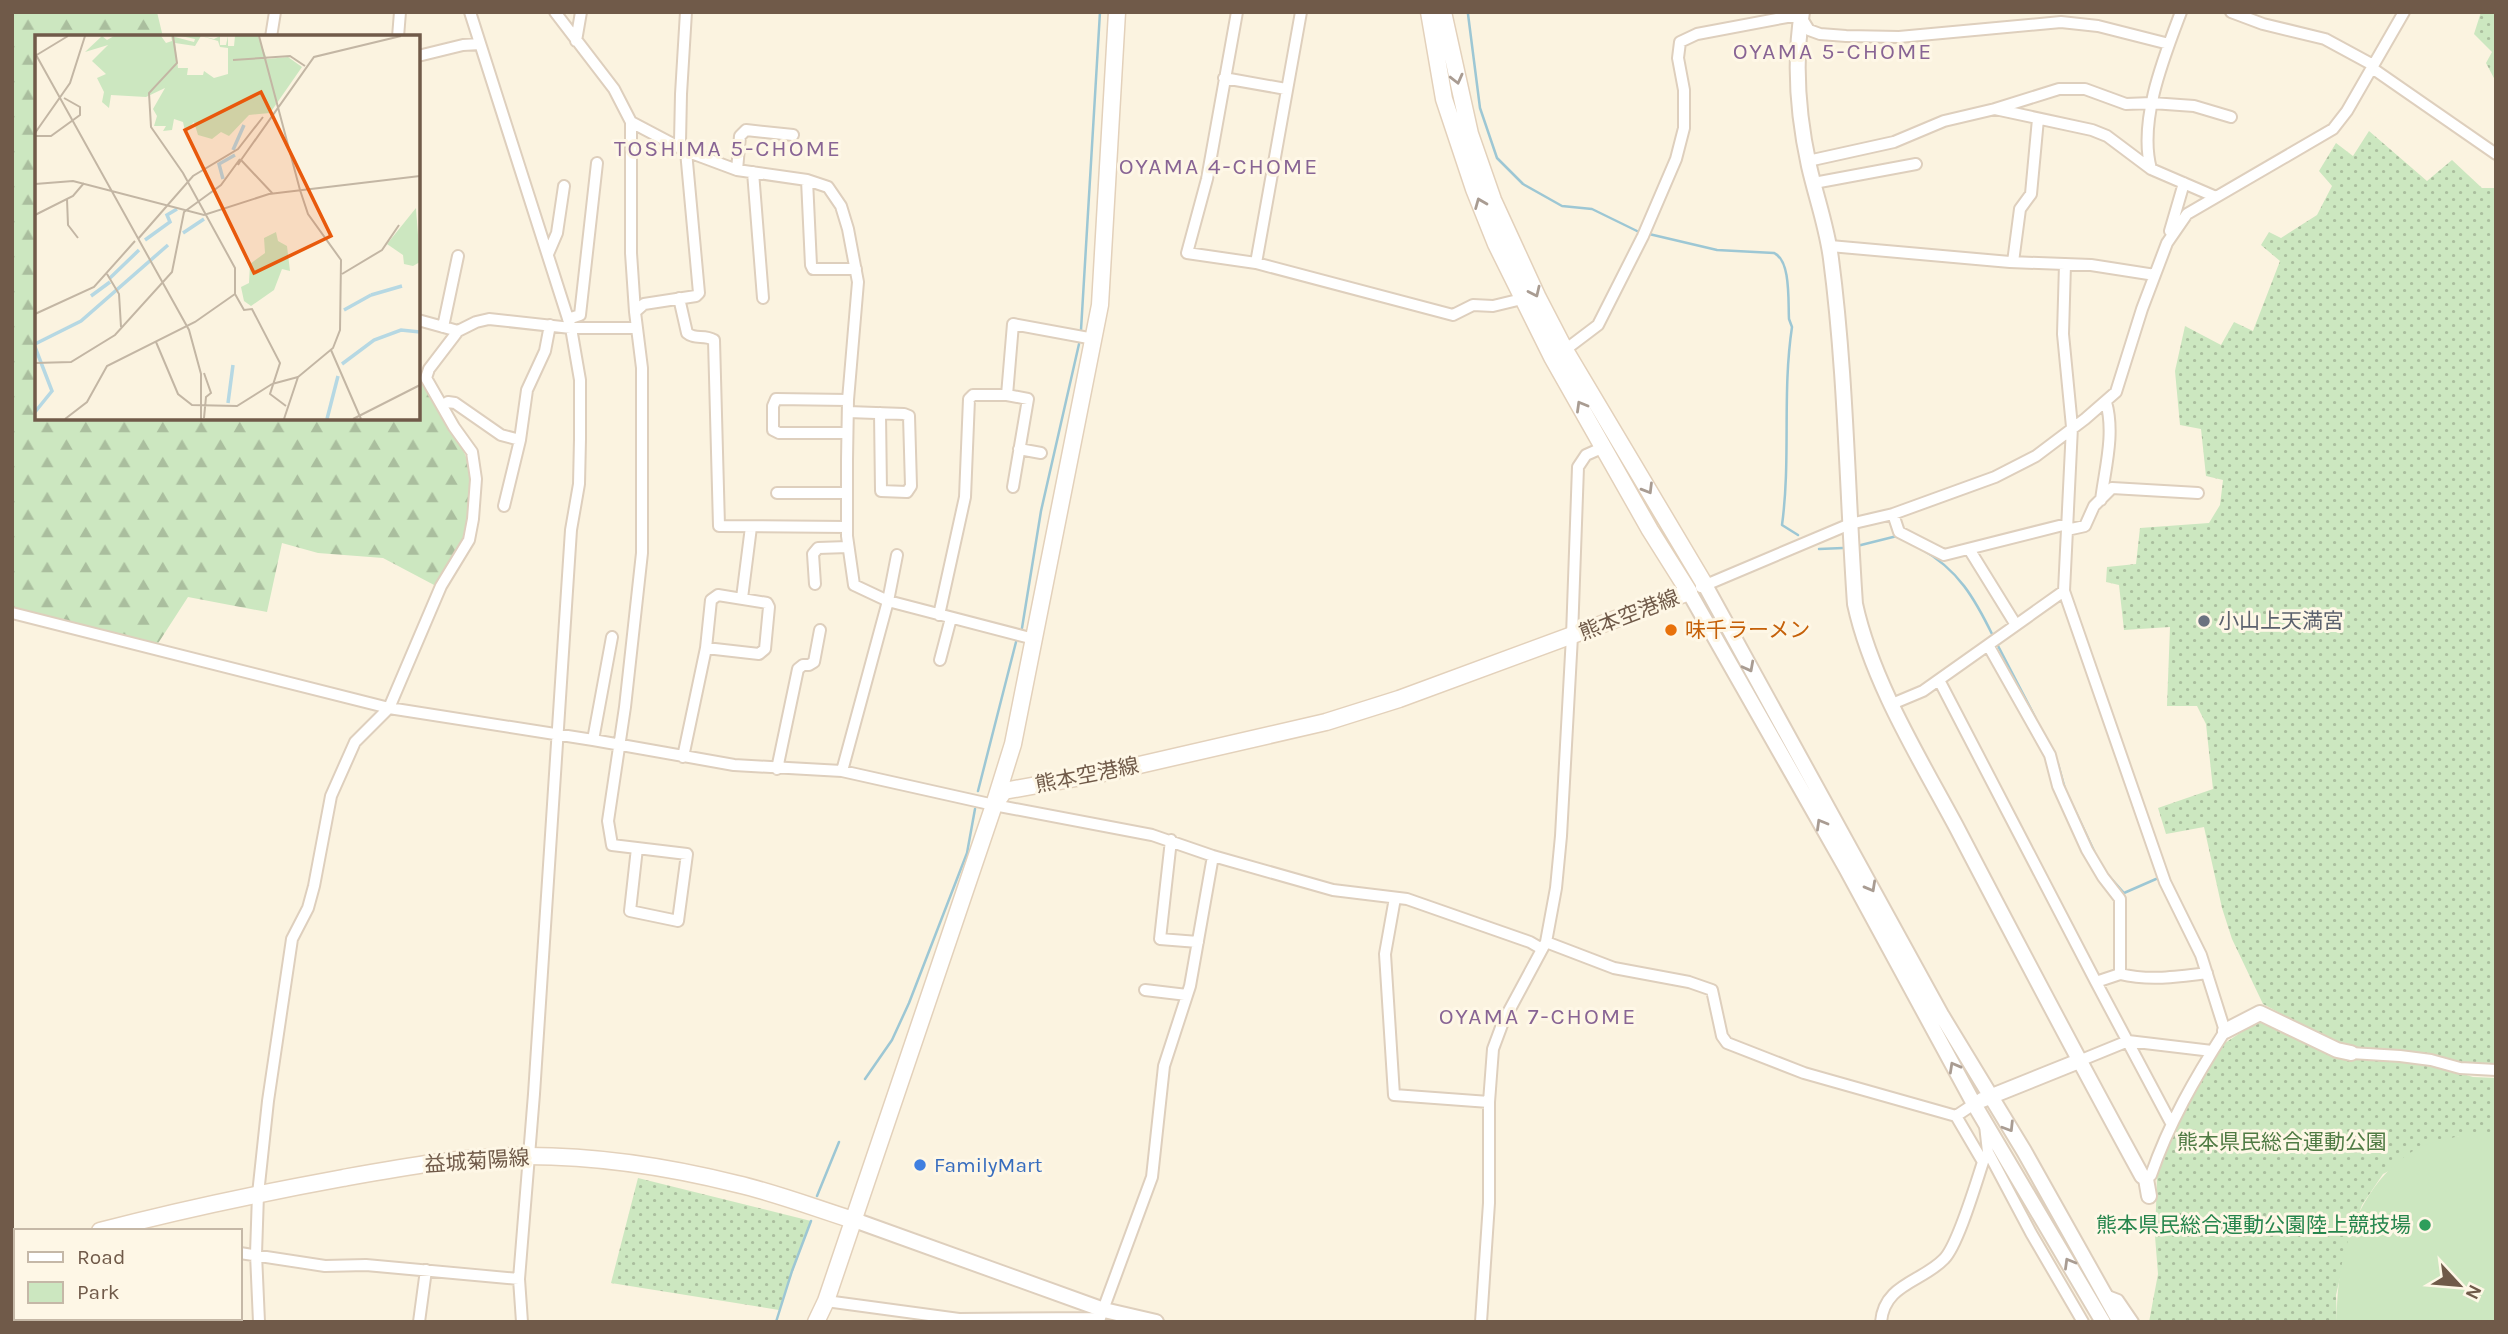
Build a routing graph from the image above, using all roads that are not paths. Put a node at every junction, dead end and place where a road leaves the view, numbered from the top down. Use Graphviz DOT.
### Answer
graph roads {
  1 [pos="275,12"];
  2 [pos="400,12"];
  3 [pos="470,12"];
  4 [pos="555,12"];
  5 [pos="581,12"];
  6 [pos="686,12"];
  7 [pos="1117,12"];
  8 [pos="1237,12"];
  9 [pos="1301,12"];
  10 [pos="1421,12"];
  11 [pos="1429,12"];
  12 [pos="1443,12"];
  13 [pos="1450,12"];
  14 [pos="2181,12"];
  15 [pos="2231,12"];
  16 [pos="2404,12"];
  17 [pos="1801,15"];
  18 [pos="1447,34"];
  19 [pos="271,35"];
  20 [pos="398,35"];
  21 [pos="576,41"];
  22 [pos="480,44"];
  23 [pos="2169,44"];
  24 [pos="1435,48"];
  25 [pos="420,56"];
  26 [pos="2373,67"];
  27 [pos="1224,78"];
  28 [pos="1286,89"];
  29 [pos="2152,103"];
  30 [pos="1995,109"];
  31 [pos="2231,117"];
  32 [pos="2038,119"];
  33 [pos="631,122"];
  34 [pos="793,135"];
  35 [pos="686,151"];
  36 [pos="2496,154"];
  37 [pos="1808,161"];
  38 [pos="597,163"];
  39 [pos="1916,164"];
  40 [pos="2151,169"];
  41 [pos="737,170"];
  42 [pos="753,172"];
  43 [pos="807,180"];
  44 [pos="1814,183"];
  45 [pos="2184,183"];
  46 [pos="564,186"];
  47 [pos="2216,197"];
  48 [pos="2167,243"];
  49 [pos="1830,246"];
  50 [pos="548,254"];
  51 [pos="457,256"];
  52 [pos="2012,262"];
  53 [pos="1256,263"];
  54 [pos="2065,264"];
  55 [pos="856,269"];
  56 [pos="2155,275"];
  57 [pos="679,298"];
  58 [pos="763,298"];
  59 [pos="1522,299"];
  60 [pos="635,312"];
  61 [pos="420,321"];
  62 [pos="570,324"];
  63 [pos="550,325"];
  64 [pos="443,327"];
  65 [pos="636,328"];
  66 [pos="458,331"];
  67 [pos="1094,339"];
  68 [pos="1558,354"];
  69 [pos="1007,395"];
  70 [pos="848,400"];
  71 [pos="2106,402"];
  72 [pos="442,406"];
  73 [pos="848,412"];
  74 [pos="880,413"];
  75 [pos="2072,427"];
  76 [pos="848,433"];
  77 [pos="520,440"];
  78 [pos="1604,447"];
  79 [pos="1019,449"];
  80 [pos="1041,453"];
  81 [pos="1013,487"];
  82 [pos="776,493"];
  83 [pos="847,493"];
  84 [pos="2198,493"];
  85 [pos="2101,500"];
  86 [pos="504,506"];
  87 [pos="1893,514"];
  88 [pos="1850,524"];
  89 [pos="751,527"];
  90 [pos="847,527"];
  91 [pos="2067,527"];
  92 [pos="848,547"];
  93 [pos="1969,549"];
  94 [pos="897,555"];
  95 [pos="814,584"];
  96 [pos="1705,585"];
  97 [pos="2064,591"];
  98 [pos="1689,592"];
  99 [pos="742,598"];
  100 [pos="888,601"];
  101 [pos="12,613"];
  102 [pos="939,615"];
  103 [pos="951,618"];
  104 [pos="2016,625"];
  105 [pos="820,630"];
  106 [pos="612,636"];
  107 [pos="1572,636"];
  108 [pos="1034,639"];
  109 [pos="1989,644"];
  110 [pos="706,648"];
  111 [pos="940,660"];
  112 [pos="1939,680"];
  113 [pos="1892,704"];
  114 [pos="389,708"];
  115 [pos="558,736"];
  116 [pos="593,740"];
  117 [pos="619,745"];
  118 [pos="683,757"];
  119 [pos="777,769"];
  120 [pos="842,771"];
  121 [pos="994,805"];
  122 [pos="1171,840"];
  123 [pos="637,848"];
  124 [pos="1213,856"];
  125 [pos="1395,898"];
  126 [pos="1198,942"];
  127 [pos="1544,946"];
  128 [pos="2207,973"];
  129 [pos="2120,974"];
  130 [pos="2096,982"];
  131 [pos="1144,990"];
  132 [pos="1187,995"];
  133 [pos="2225,1031"];
  134 [pos="2128,1041"];
  135 [pos="2212,1051"];
  136 [pos="2351,1053"];
  137 [pos="2079,1061"];
  138 [pos="2496,1070"];
  139 [pos="1990,1096"];
  140 [pos="1489,1102"];
  141 [pos="1974,1104"];
  142 [pos="1956,1116"];
  143 [pos="1984,1120"];
  144 [pos="2171,1123"];
  145 [pos="528,1156"];
  146 [pos="2147,1179"];
  147 [pos="258,1194"];
  148 [pos="2149,1196"];
  149 [pos="855,1220"];
  150 [pos="108,1229"];
  151 [pos="242,1253"];
  152 [pos="257,1254"];
  153 [pos="426,1270"];
  154 [pos="519,1279"];
  155 [pos="2105,1295"];
  156 [pos="827,1301"];
  157 [pos="1104,1310"];
  158 [pos="959,1321"];
  159 [pos="259,1322"];
  160 [pos="418,1322"];
  161 [pos="522,1322"];
  162 [pos="816,1322"];
  163 [pos="1156,1322"];
  164 [pos="1481,1322"];
  165 [pos="1881,1322"];
  166 [pos="2083,1322"];
  167 [pos="2104,1322"];
  168 [pos="2120,1322"];
  169 [pos="2133,1322"];
  1 -- 19 [label="street"];
  2 -- 20 [label="street"];
  3 -- 22 [label="street"];
  4 -- 21 [label="street"];
  5 -- 21 [label="street"];
  6 -- 35 [label="street"];
  7 -- 67 [label="main road, 熊本空港線"];
  8 -- 27 [label="street"];
  9 -- 28 [label="street"];
  10 -- 24 [label="main road, 熊本空港線"];
  11 -- 24 [label="main road, 熊本空港線"];
  12 -- 18 [label="main road, 熊本空港線"];
  13 -- 18 [label="main road, 熊本空港線"];
  14 -- 23 [label="street"];
  15 -- 26 [label="street"];
  16 -- 26 [label="street"];
  17 -- 23 [label="street"];
  17 -- 37 [label="street"];
  17 -- 68 [label="street"];
  18 -- 68 [label="main road, 熊本空港線, one-way"];
  21 -- 33 [label="street"];
  22 -- 25 [label="street"];
  22 -- 50 [label="street"];
  23 -- 29 [label="street"];
  59 -- 24 [label="main road, 熊本空港線, one-way"];
  26 -- 36 [label="street"];
  26 -- 47 [label="street"];
  27 -- 28 [label="street"];
  27 -- 53 [label="street"];
  28 -- 53 [label="street"];
  29 -- 30 [label="street"];
  29 -- 31 [label="street"];
  29 -- 40 [label="street"];
  30 -- 32 [label="street"];
  30 -- 37 [label="street"];
  32 -- 40 [label="street"];
  32 -- 52 [label="street"];
  33 -- 35 [label="street"];
  33 -- 60 [label="street"];
  34 -- 41 [label="street"];
  35 -- 41 [label="street"];
  35 -- 57 [label="street"];
  37 -- 44 [label="street"];
  38 -- 62 [label="street"];
  39 -- 44 [label="street"];
  40 -- 45 [label="street"];
  41 -- 42 [label="street"];
  42 -- 43 [label="street"];
  42 -- 58 [label="street"];
  43 -- 55 [label="street"];
  43 -- 55 [label="street"];
  44 -- 49 [label="street"];
  45 -- 47 [label="street"];
  45 -- 48 [label="street"];
  46 -- 50 [label="street"];
  47 -- 48 [label="street"];
  48 -- 56 [label="street"];
  49 -- 52 [label="street"];
  49 -- 88 [label="street"];
  50 -- 62 [label="street"];
  51 -- 64 [label="street"];
  52 -- 54 [label="street"];
  53 -- 59 [label="street"];
  54 -- 56 [label="street"];
  54 -- 75 [label="street"];
  55 -- 70 [label="street"];
  56 -- 71 [label="street"];
  57 -- 60 [label="street"];
  57 -- 89 [label="street"];
  59 -- 68 [label="main road, 熊本空港線"];
  60 -- 65 [label="street"];
  61 -- 64 [label="street"];
  62 -- 63 [label="street"];
  62 -- 65 [label="street"];
  62 -- 115 [label="street"];
  63 -- 66 [label="street"];
  63 -- 77 [label="street"];
  64 -- 66 [label="street"];
  65 -- 117 [label="street"];
  66 -- 72 [label="street"];
  67 -- 69 [label="street"];
  67 -- 108 [label="main road, 熊本空港線"];
  78 -- 68 [label="main road, 熊本空港線, one-way"];
  68 -- 96 [label="main road, 熊本空港線, one-way"];
  69 -- 79 [label="street"];
  69 -- 102 [label="street"];
  70 -- 73 [label="street"];
  70 -- 76 [label="street"];
  71 -- 75 [label="street"];
  71 -- 85 [label="street"];
  72 -- 77 [label="street"];
  72 -- 114 [label="street"];
  73 -- 74 [label="street"];
  73 -- 76 [label="street"];
  74 -- 74 [label="street"];
  75 -- 87 [label="street"];
  75 -- 91 [label="street"];
  76 -- 83 [label="street"];
  77 -- 86 [label="street"];
  78 -- 98 [label="main road, 熊本空港線"];
  78 -- 107 [label="street"];
  79 -- 80 [label="street"];
  79 -- 81 [label="street"];
  82 -- 83 [label="street"];
  83 -- 90 [label="street"];
  84 -- 85 [label="street"];
  85 -- 91 [label="street"];
  87 -- 88 [label="street"];
  87 -- 93 [label="street"];
  88 -- 96 [label="street"];
  88 -- 113 [label="street"];
  89 -- 90 [label="street"];
  89 -- 99 [label="street"];
  90 -- 92 [label="street"];
  91 -- 93 [label="street"];
  91 -- 97 [label="street"];
  92 -- 95 [label="street"];
  92 -- 100 [label="street"];
  93 -- 104 [label="street"];
  94 -- 100 [label="street"];
  96 -- 98 [label="street"];
  96 -- 139 [label="street, one-way"];
  97 -- 104 [label="street"];
  97 -- 128 [label="street"];
  98 -- 107 [label="main road, 熊本空港線"];
  141 -- 98 [label="street, one-way"];
  99 -- 110 [label="street"];
  99 -- 110 [label="street"];
  100 -- 102 [label="street"];
  100 -- 120 [label="street"];
  101 -- 114 [label="street"];
  102 -- 103 [label="street"];
  103 -- 108 [label="street"];
  103 -- 111 [label="street"];
  104 -- 109 [label="street"];
  105 -- 119 [label="street"];
  106 -- 116 [label="street"];
  107 -- 121 [label="main road, 熊本空港線"];
  107 -- 127 [label="street"];
  108 -- 121 [label="main road, 熊本空港線"];
  109 -- 112 [label="street"];
  109 -- 129 [label="street"];
  110 -- 118 [label="street"];
  112 -- 113 [label="street"];
  112 -- 130 [label="street"];
  113 -- 137 [label="street"];
  114 -- 115 [label="street"];
  114 -- 147 [label="street"];
  115 -- 116 [label="street"];
  115 -- 145 [label="street"];
  116 -- 117 [label="street"];
  117 -- 118 [label="street"];
  117 -- 123 [label="street"];
  118 -- 119 [label="street"];
  119 -- 120 [label="street"];
  120 -- 121 [label="street"];
  121 -- 122 [label="street"];
  121 -- 149 [label="main road, 熊本空港線"];
  122 -- 124 [label="street"];
  122 -- 126 [label="street"];
  123 -- 123 [label="street"];
  124 -- 125 [label="street"];
  124 -- 126 [label="street"];
  125 -- 127 [label="street"];
  125 -- 140 [label="street"];
  126 -- 132 [label="street"];
  127 -- 140 [label="street"];
  127 -- 142 [label="street"];
  128 -- 129 [label="street"];
  128 -- 133 [label="street"];
  129 -- 130 [label="street"];
  130 -- 134 [label="street"];
  131 -- 132 [label="street"];
  132 -- 157 [label="street"];
  133 -- 135 [label="street"];
  133 -- 136 [label="street"];
  134 -- 135 [label="street"];
  134 -- 137 [label="street"];
  134 -- 144 [label="street"];
  135 -- 144 [label="street"];
  136 -- 138 [label="street"];
  137 -- 139 [label="street"];
  137 -- 146 [label="street"];
  139 -- 141 [label="street"];
  139 -- 155 [label="street, one-way"];
  140 -- 164 [label="street"];
  141 -- 142 [label="street"];
  141 -- 143 [label="street"];
  142 -- 165 [label="street"];
  143 -- 166 [label="street"];
  167 -- 143 [label="street, one-way"];
  144 -- 146 [label="street"];
  145 -- 147 [label="main road, 益城菊陽線"];
  145 -- 149 [label="main road, 益城菊陽線"];
  145 -- 154 [label="street"];
  146 -- 148 [label="street"];
  147 -- 150 [label="main road, 益城菊陽線"];
  147 -- 152 [label="street"];
  149 -- 156 [label="main road, 熊本空港線"];
  149 -- 157 [label="street"];
  151 -- 152 [label="street"];
  152 -- 153 [label="street"];
  152 -- 159 [label="street"];
  153 -- 154 [label="street"];
  153 -- 160 [label="street"];
  154 -- 161 [label="street"];
  155 -- 168 [label="street"];
  155 -- 169 [label="street"];
  156 -- 158 [label="street"];
  156 -- 162 [label="main road, 熊本空港線"];
  157 -- 158 [label="street"];
  157 -- 163 [label="street"];
}
